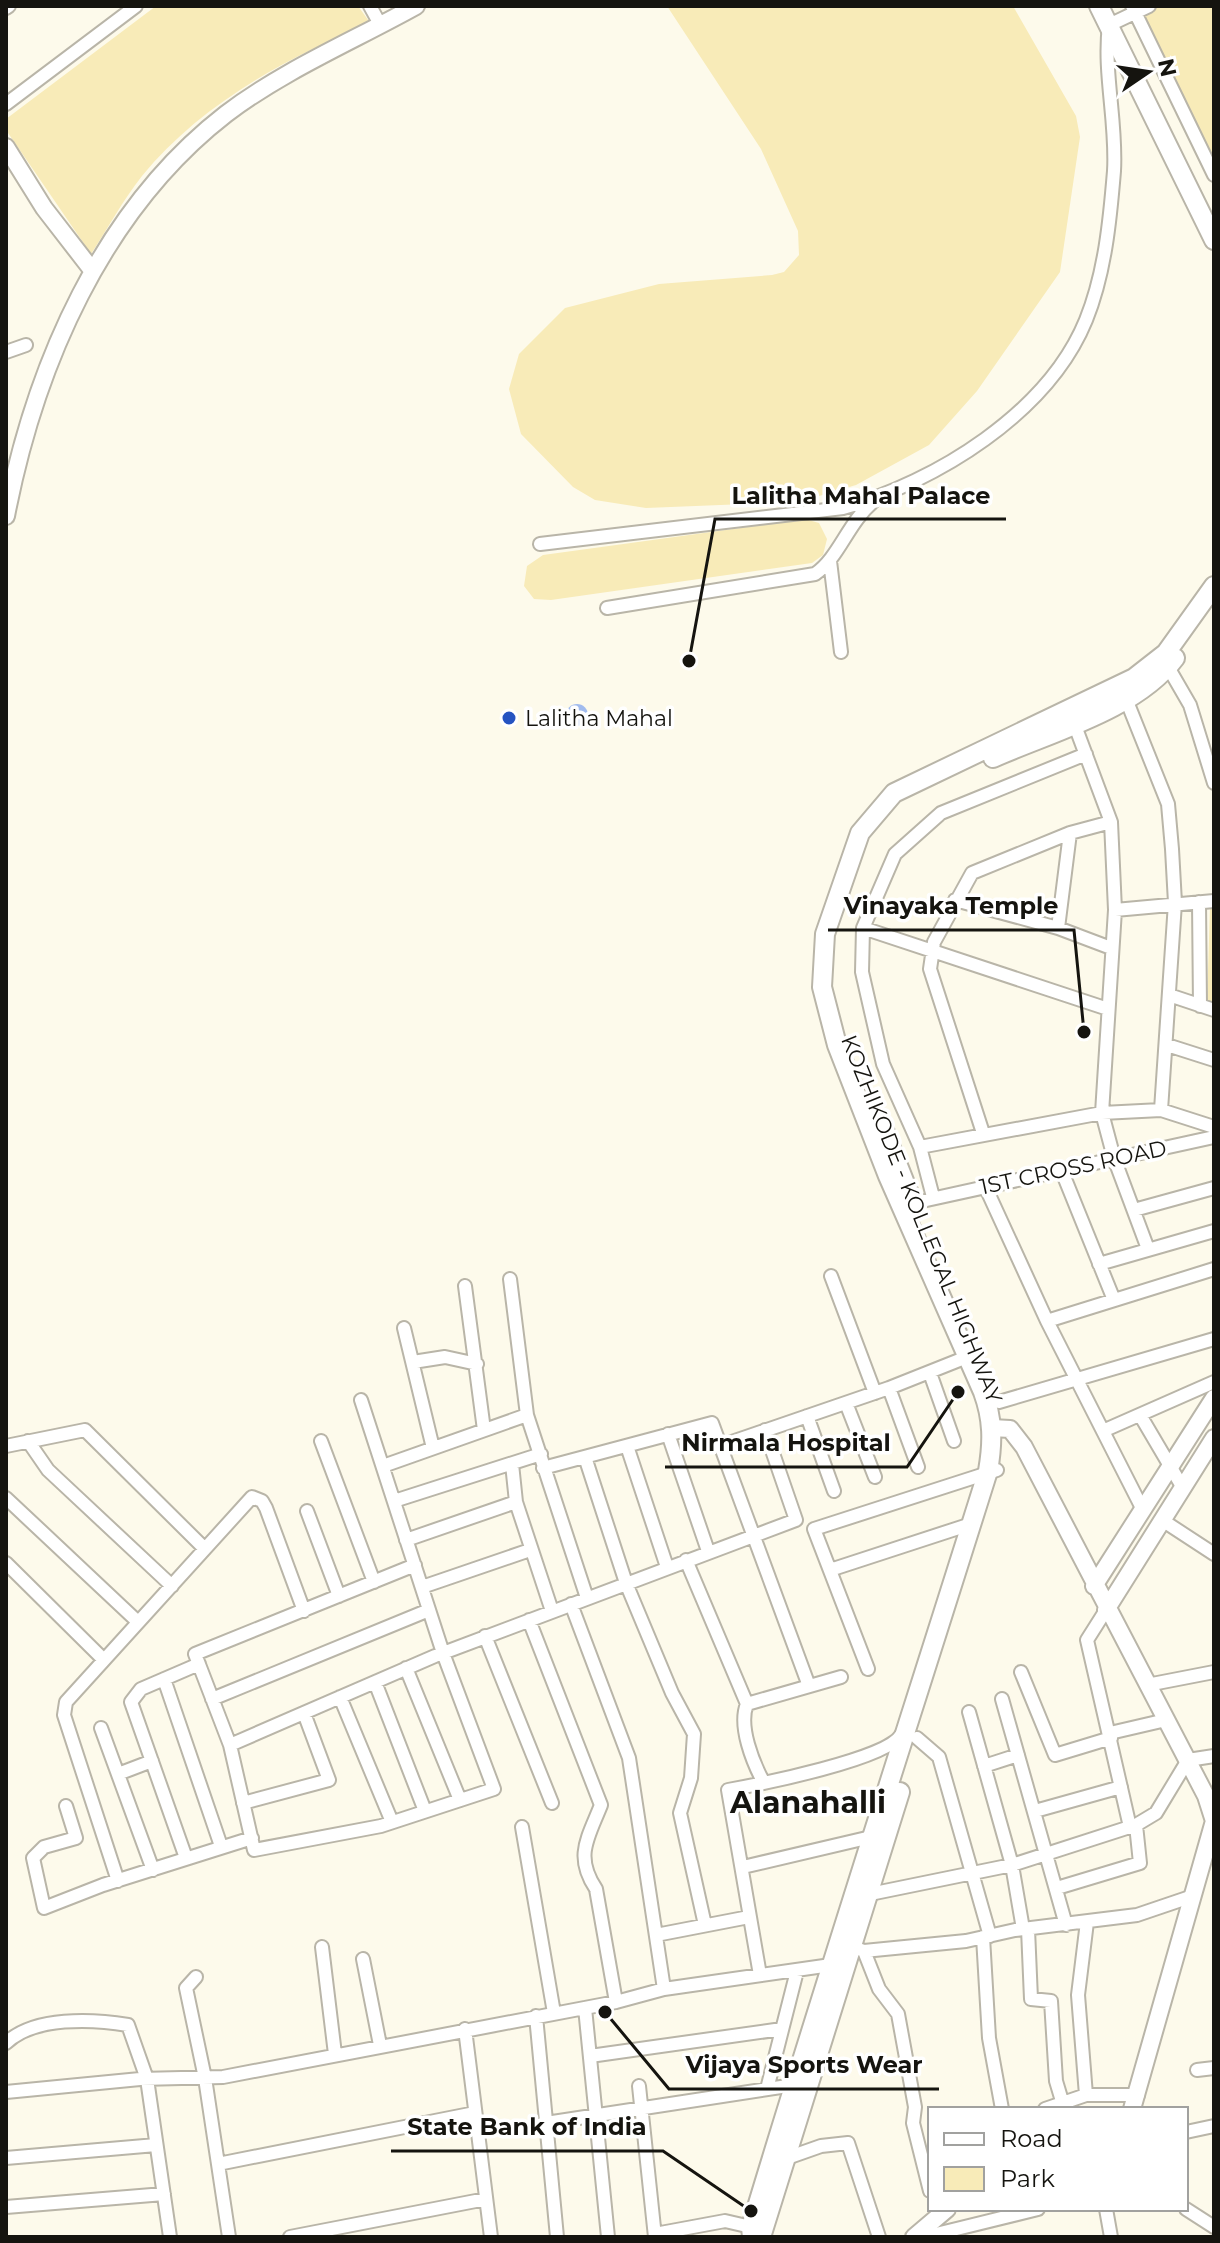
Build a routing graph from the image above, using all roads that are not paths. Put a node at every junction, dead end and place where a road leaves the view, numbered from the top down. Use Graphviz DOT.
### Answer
graph roads {
  1 [pos="370,6"];
  2 [pos="416,6"];
  3 [pos="1099,6"];
  4 [pos="1149,6"];
  5 [pos="130,8"];
  6 [pos="1134,9"];
  7 [pos="1109,25"];
  8 [pos="381,26"];
  9 [pos="6,104"];
  10 [pos="6,147"];
  11 [pos="1214,175"];
  12 [pos="1214,240"];
  13 [pos="92,270"];
  14 [pos="26,345"];
  15 [pos="6,352"];
  16 [pos="883,494"];
  17 [pos="6,516"];
  18 [pos="540,544"];
  19 [pos="830,561"];
  20 [pos="1214,586"];
  21 [pos="1214,603"];
  22 [pos="607,608"];
  23 [pos="1187,632"];
  24 [pos="841,652"];
  25 [pos="1168,667"];
  26 [pos="1126,699"];
  27 [pos="1074,723"];
  28 [pos="1210,752"];
  29 [pos="1086,754"];
  30 [pos="1214,783"];
  31 [pos="1111,822"];
  32 [pos="1070,833"];
  33 [pos="955,900"];
  34 [pos="1214,901"];
  35 [pos="1199,902"];
  36 [pos="1175,903"];
  37 [pos="1115,910"];
  38 [pos="863,928"];
  39 [pos="1058,928"];
  40 [pos="1111,948"];
  41 [pos="932,953"];
  42 [pos="1169,995"];
  43 [pos="1200,1006"];
  44 [pos="1108,1009"];
  45 [pos="1214,1010"];
  46 [pos="1167,1045"];
  47 [pos="1214,1060"];
  48 [pos="1161,1110"];
  49 [pos="1102,1113"];
  50 [pos="1214,1127"];
  51 [pos="983,1133"];
  52 [pos="1214,1137"];
  53 [pos="920,1147"];
  54 [pos="1114,1158"];
  55 [pos="1061,1169"];
  56 [pos="985,1186"];
  57 [pos="1214,1188"];
  58 [pos="933,1197"];
  59 [pos="913,1203"];
  60 [pos="1134,1210"];
  61 [pos="1214,1231"];
  62 [pos="1148,1249"];
  63 [pos="1099,1264"];
  64 [pos="1214,1269"];
  65 [pos="831,1276"];
  66 [pos="510,1279"];
  67 [pos="465,1286"];
  68 [pos="1114,1300"];
  69 [pos="1047,1321"];
  70 [pos="404,1328"];
  71 [pos="1214,1339"];
  72 [pos="972,1355"];
  73 [pos="413,1362"];
  74 [pos="477,1364"];
  75 [pos="930,1373"];
  76 [pos="1077,1378"];
  77 [pos="1214,1382"];
  78 [pos="889,1388"];
  79 [pos="875,1393"];
  80 [pos="1214,1398"];
  81 [pos="361,1400"];
  82 [pos="999,1402"];
  83 [pos="846,1403"];
  84 [pos="527,1415"];
  85 [pos="1140,1415"];
  86 [pos="807,1416"];
  87 [pos="997,1428"];
  88 [pos="484,1430"];
  89 [pos="765,1430"];
  90 [pos="1105,1430"];
  91 [pos="668,1434"];
  92 [pos="1214,1438"];
  93 [pos="28,1441"];
  94 [pos="321,1441"];
  95 [pos="954,1441"];
  96 [pos="6,1446"];
  97 [pos="627,1446"];
  98 [pos="720,1446"];
  99 [pos="433,1448"];
  100 [pos="541,1454"];
  101 [pos="585,1457"];
  102 [pos="512,1464"];
  103 [pos="383,1466"];
  104 [pos="918,1467"];
  105 [pos="543,1468"];
  106 [pos="1170,1468"];
  107 [pos="993,1470"];
  108 [pos="875,1477"];
  109 [pos="1183,1488"];
  110 [pos="834,1491"];
  111 [pos="6,1498"];
  112 [pos="394,1501"];
  113 [pos="516,1502"];
  114 [pos="1143,1510"];
  115 [pos="307,1511"];
  116 [pos="796,1520"];
  117 [pos="1162,1520"];
  118 [pos="971,1524"];
  119 [pos="814,1529"];
  120 [pos="753,1534"];
  121 [pos="406,1540"];
  122 [pos="204,1548"];
  123 [pos="530,1550"];
  124 [pos="708,1551"];
  125 [pos="1214,1554"];
  126 [pos="686,1560"];
  127 [pos="6,1563"];
  128 [pos="415,1565"];
  129 [pos="667,1567"];
  130 [pos="830,1570"];
  131 [pos="374,1582"];
  132 [pos="626,1583"];
  133 [pos="172,1586"];
  134 [pos="1094,1586"];
  135 [pos="422,1587"];
  136 [pos="339,1596"];
  137 [pos="587,1598"];
  138 [pos="571,1604"];
  139 [pos="429,1610"];
  140 [pos="1106,1610"];
  141 [pos="304,1611"];
  142 [pos="552,1611"];
  143 [pos="529,1620"];
  144 [pos="138,1622"];
  145 [pos="485,1636"];
  146 [pos="443,1653"];
  147 [pos="104,1660"];
  148 [pos="199,1664"];
  149 [pos="406,1668"];
  150 [pos="868,1669"];
  151 [pos="1021,1672"];
  152 [pos="1214,1672"];
  153 [pos="841,1677"];
  154 [pos="164,1679"];
  155 [pos="375,1682"];
  156 [pos="1147,1685"];
  157 [pos="809,1686"];
  158 [pos="340,1697"];
  159 [pos="212,1699"];
  160 [pos="1002,1699"];
  161 [pos="747,1704"];
  162 [pos="969,1712"];
  163 [pos="304,1713"];
  164 [pos="1166,1720"];
  165 [pos="101,1728"];
  166 [pos="1110,1735"];
  167 [pos="912,1736"];
  168 [pos="230,1745"];
  169 [pos="1018,1755"];
  170 [pos="1214,1756"];
  171 [pos="1188,1760"];
  172 [pos="152,1761"];
  173 [pos="984,1766"];
  174 [pos="118,1774"];
  175 [pos="764,1783"];
  176 [pos="1121,1787"];
  177 [pos="460,1800"];
  178 [pos="243,1803"];
  179 [pos="552,1803"];
  180 [pos="66,1806"];
  181 [pos="425,1811"];
  182 [pos="1035,1811"];
  183 [pos="392,1822"];
  184 [pos="1133,1826"];
  185 [pos="522,1827"];
  186 [pos="871,1837"];
  187 [pos="252,1838"];
  188 [pos="221,1846"];
  189 [pos="1048,1853"];
  190 [pos="186,1858"];
  191 [pos="1012,1865"];
  192 [pos="743,1867"];
  193 [pos="153,1870"];
  194 [pos="973,1871"];
  195 [pos="118,1881"];
  196 [pos="1057,1888"];
  197 [pos="870,1894"];
  198 [pos="1193,1896"];
  199 [pos="749,1917"];
  200 [pos="1087,1922"];
  201 [pos="705,1925"];
  202 [pos="1066,1925"];
  203 [pos="1026,1929"];
  204 [pos="656,1935"];
  205 [pos="987,1936"];
  206 [pos="322,1947"];
  207 [pos="858,1949"];
  208 [pos="363,1959"];
  209 [pos="831,1965"];
  210 [pos="797,1971"];
  211 [pos="760,1975"];
  212 [pos="196,1977"];
  213 [pos="664,1989"];
  214 [pos="616,2002"];
  215 [pos="585,2008"];
  216 [pos="554,2013"];
  217 [pos="536,2016"];
  218 [pos="465,2029"];
  219 [pos="782,2029"];
  220 [pos="6,2043"];
  221 [pos="380,2045"];
  222 [pos="335,2054"];
  223 [pos="590,2056"];
  224 [pos="1214,2068"];
  225 [pos="1197,2070"];
  226 [pos="205,2078"];
  227 [pos="147,2079"];
  228 [pos="794,2085"];
  229 [pos="639,2086"];
  230 [pos="767,2089"];
  231 [pos="6,2092"];
  232 [pos="1086,2095"];
  233 [pos="1062,2101"];
  234 [pos="1135,2102"];
  235 [pos="1002,2107"];
  236 [pos="1049,2107"];
  237 [pos="642,2109"];
  238 [pos="475,2113"];
  239 [pos="596,2116"];
  240 [pos="546,2123"];
  241 [pos="1214,2126"];
  242 [pos="1188,2132"];
  243 [pos="156,2145"];
  244 [pos="6,2158"];
  245 [pos="787,2158"];
  246 [pos="218,2164"];
  247 [pos="928,2183"];
  248 [pos="164,2194"];
  249 [pos="486,2199"];
  250 [pos="6,2207"];
  251 [pos="1188,2210"];
  252 [pos="1022,2211"];
  253 [pos="1106,2211"];
  254 [pos="934,2222"];
  255 [pos="1214,2227"];
  256 [pos="755,2234"];
  257 [pos="655,2235"];
  258 [pos="170,2237"];
  259 [pos="229,2237"];
  260 [pos="290,2237"];
  261 [pos="491,2237"];
  262 [pos="557,2237"];
  263 [pos="608,2237"];
  264 [pos="879,2237"];
  265 [pos="914,2237"];
  266 [pos="1111,2237"];
  1 -- 8 [label="street"];
  2 -- 8 [label="street"];
  3 -- 7 [label="main road"];
  4 -- 6 [label="street"];
  5 -- 9 [label="street"];
  6 -- 7 [label="street"];
  6 -- 11 [label="street"];
  7 -- 12 [label="main road"];
  7 -- 16 [label="street"];
  8 -- 13 [label="street"];
  10 -- 13 [label="street"];
  13 -- 17 [label="street"];
  14 -- 15 [label="street"];
  16 -- 18 [label="street"];
  16 -- 19 [label="street"];
  19 -- 22 [label="street"];
  19 -- 24 [label="street"];
  20 -- 23 [label="main road, KOZHIKODE - KOLLEGAL HIGHWAY"];
  21 -- 23 [label="main road, KOZHIKODE - KOLLEGAL HIGHWAY"];
  23 -- 25 [label="main road, KOZHIKODE - KOLLEGAL HIGHWAY"];
  23 -- 72 [label="main road, KOZHIKODE - KOLLEGAL HIGHWAY"];
  25 -- 26 [label="main road, KOZHIKODE - KOLLEGAL HIGHWAY"];
  25 -- 28 [label="street"];
  26 -- 27 [label="main road, KOZHIKODE - KOLLEGAL HIGHWAY"];
  26 -- 36 [label="street"];
  27 -- 29 [label="street"];
  27 -- 59 [label="main road, KOZHIKODE - KOLLEGAL HIGHWAY"];
  28 -- 30 [label="street"];
  29 -- 31 [label="street"];
  29 -- 38 [label="street"];
  31 -- 32 [label="street"];
  31 -- 37 [label="street"];
  32 -- 33 [label="street"];
  32 -- 39 [label="street"];
  33 -- 39 [label="street"];
  33 -- 41 [label="street"];
  34 -- 35 [label="street"];
  35 -- 36 [label="street"];
  35 -- 43 [label="street"];
  36 -- 37 [label="street"];
  36 -- 42 [label="street"];
  37 -- 40 [label="street"];
  38 -- 41 [label="street"];
  38 -- 53 [label="street"];
  39 -- 40 [label="street"];
  40 -- 44 [label="street"];
  41 -- 44 [label="street"];
  41 -- 51 [label="street"];
  42 -- 43 [label="street"];
  42 -- 46 [label="street"];
  43 -- 45 [label="street"];
  44 -- 49 [label="street"];
  46 -- 47 [label="street"];
  46 -- 48 [label="street"];
  48 -- 49 [label="street"];
  48 -- 50 [label="street"];
  49 -- 51 [label="street"];
  49 -- 54 [label="street"];
  51 -- 53 [label="street"];
  52 -- 54 [label="street, 1ST CROSS ROAD"];
  53 -- 58 [label="street"];
  54 -- 55 [label="street, 1ST CROSS ROAD"];
  54 -- 60 [label="street"];
  55 -- 56 [label="street, 1ST CROSS ROAD"];
  55 -- 63 [label="street"];
  56 -- 58 [label="street, 1ST CROSS ROAD"];
  56 -- 69 [label="street"];
  57 -- 60 [label="street"];
  58 -- 59 [label="street, 1ST CROSS ROAD"];
  59 -- 72 [label="main road, KOZHIKODE - KOLLEGAL HIGHWAY"];
  60 -- 62 [label="street"];
  61 -- 62 [label="street"];
  62 -- 63 [label="street"];
  63 -- 68 [label="street"];
  64 -- 68 [label="street"];
  65 -- 79 [label="street"];
  66 -- 84 [label="street"];
  67 -- 74 [label="street"];
  68 -- 69 [label="street"];
  69 -- 76 [label="street"];
  70 -- 73 [label="street"];
  71 -- 76 [label="street"];
  72 -- 75 [label="street"];
  72 -- 82 [label="main road, KOZHIKODE - KOLLEGAL HIGHWAY"];
  72 -- 87 [label="main road, KOZHIKODE - KOLLEGAL HIGHWAY"];
  73 -- 74 [label="street"];
  73 -- 99 [label="street"];
  74 -- 88 [label="street"];
  75 -- 78 [label="street"];
  75 -- 95 [label="street"];
  76 -- 82 [label="street"];
  76 -- 90 [label="street"];
  77 -- 85 [label="street"];
  78 -- 79 [label="street"];
  78 -- 104 [label="street"];
  79 -- 83 [label="street"];
  80 -- 106 [label="street"];
  81 -- 103 [label="street"];
  82 -- 87 [label="main road, KOZHIKODE - KOLLEGAL HIGHWAY"];
  83 -- 86 [label="street"];
  83 -- 108 [label="street"];
  84 -- 88 [label="street"];
  84 -- 100 [label="street"];
  85 -- 90 [label="street"];
  85 -- 106 [label="street"];
  86 -- 89 [label="street"];
  86 -- 110 [label="street"];
  87 -- 107 [label="main road, KOZHIKODE - KOLLEGAL HIGHWAY"];
  87 -- 134 [label="street"];
  88 -- 99 [label="street"];
  89 -- 98 [label="street"];
  89 -- 116 [label="street"];
  90 -- 114 [label="street"];
  91 -- 97 [label="street"];
  91 -- 98 [label="street"];
  91 -- 124 [label="street"];
  92 -- 109 [label="street"];
  93 -- 96 [label="street"];
  93 -- 122 [label="street"];
  93 -- 133 [label="street"];
  94 -- 131 [label="street"];
  97 -- 101 [label="street"];
  97 -- 129 [label="street"];
  98 -- 120 [label="street"];
  99 -- 103 [label="street"];
  100 -- 102 [label="street"];
  100 -- 105 [label="street"];
  101 -- 105 [label="street"];
  101 -- 132 [label="street"];
  102 -- 112 [label="street"];
  102 -- 113 [label="street"];
  103 -- 112 [label="street"];
  105 -- 137 [label="street"];
  106 -- 109 [label="street"];
  106 -- 114 [label="street"];
  107 -- 118 [label="main road, KOZHIKODE - KOLLEGAL HIGHWAY"];
  107 -- 119 [label="street"];
  107 -- 167 [label="main road, KOZHIKODE - KOLLEGAL HIGHWAY"];
  109 -- 117 [label="street"];
  111 -- 144 [label="street"];
  112 -- 121 [label="street"];
  113 -- 121 [label="street"];
  113 -- 123 [label="street"];
  114 -- 134 [label="street"];
  115 -- 136 [label="street"];
  116 -- 119 [label="street"];
  116 -- 120 [label="street"];
  117 -- 125 [label="street"];
  117 -- 140 [label="street"];
  118 -- 130 [label="street"];
  118 -- 167 [label="main road, KOZHIKODE - KOLLEGAL HIGHWAY"];
  119 -- 130 [label="street"];
  120 -- 124 [label="street"];
  120 -- 157 [label="street"];
  121 -- 128 [label="street"];
  122 -- 133 [label="street"];
  122 -- 141 [label="street"];
  123 -- 135 [label="street"];
  123 -- 142 [label="street"];
  124 -- 126 [label="street"];
  126 -- 129 [label="street"];
  126 -- 161 [label="street"];
  127 -- 147 [label="street"];
  128 -- 131 [label="street"];
  128 -- 135 [label="street"];
  129 -- 132 [label="street"];
  130 -- 150 [label="street"];
  131 -- 136 [label="street"];
  132 -- 137 [label="street"];
  132 -- 201 [label="street"];
  133 -- 144 [label="street"];
  134 -- 140 [label="street"];
  135 -- 139 [label="street"];
  136 -- 141 [label="street"];
  137 -- 138 [label="street"];
  138 -- 142 [label="street"];
  138 -- 204 [label="street"];
  139 -- 146 [label="street"];
  139 -- 159 [label="street"];
  140 -- 156 [label="street"];
  140 -- 166 [label="street"];
  141 -- 148 [label="street"];
  142 -- 143 [label="street"];
  143 -- 145 [label="street"];
  143 -- 214 [label="street"];
  144 -- 147 [label="street"];
  145 -- 146 [label="street"];
  145 -- 179 [label="street"];
  146 -- 149 [label="street"];
  146 -- 177 [label="street"];
  147 -- 195 [label="street"];
  148 -- 154 [label="street"];
  148 -- 159 [label="street"];
  149 -- 155 [label="street"];
  149 -- 177 [label="street"];
  151 -- 166 [label="street"];
  152 -- 156 [label="street"];
  153 -- 157 [label="street"];
  154 -- 172 [label="street"];
  154 -- 188 [label="street"];
  155 -- 158 [label="street"];
  155 -- 181 [label="street"];
  156 -- 164 [label="street"];
  157 -- 161 [label="street"];
  158 -- 163 [label="street"];
  158 -- 183 [label="street"];
  159 -- 168 [label="street"];
  160 -- 169 [label="street"];
  161 -- 175 [label="street"];
  162 -- 173 [label="street"];
  163 -- 168 [label="street"];
  163 -- 178 [label="street"];
  164 -- 166 [label="street"];
  164 -- 171 [label="street"];
  165 -- 174 [label="street"];
  166 -- 176 [label="street"];
  167 -- 175 [label="street"];
  167 -- 186 [label="main road, KOZHIKODE - KOLLEGAL HIGHWAY"];
  167 -- 194 [label="street"];
  167 -- 197 [label="main road, KOZHIKODE - KOLLEGAL HIGHWAY"];
  168 -- 178 [label="street"];
  169 -- 173 [label="street"];
  169 -- 182 [label="street"];
  170 -- 171 [label="street"];
  171 -- 184 [label="street"];
  171 -- 198 [label="street"];
  172 -- 174 [label="street"];
  172 -- 190 [label="street"];
  173 -- 191 [label="street"];
  174 -- 193 [label="street"];
  175 -- 192 [label="street"];
  176 -- 182 [label="street"];
  176 -- 184 [label="street"];
  177 -- 181 [label="street"];
  178 -- 187 [label="street"];
  180 -- 195 [label="street"];
  181 -- 183 [label="street"];
  182 -- 189 [label="street"];
  183 -- 187 [label="street"];
  184 -- 189 [label="street"];
  184 -- 196 [label="street"];
  185 -- 216 [label="street"];
  186 -- 192 [label="street"];
  186 -- 209 [label="main road, KOZHIKODE - KOLLEGAL HIGHWAY"];
  187 -- 188 [label="street"];
  188 -- 190 [label="street"];
  189 -- 191 [label="street"];
  189 -- 196 [label="street"];
  190 -- 193 [label="street"];
  191 -- 194 [label="street"];
  191 -- 203 [label="street"];
  192 -- 199 [label="street"];
  193 -- 195 [label="street"];
  194 -- 197 [label="street"];
  194 -- 205 [label="street"];
  196 -- 202 [label="street"];
  197 -- 207 [label="main road, KOZHIKODE - KOLLEGAL HIGHWAY"];
  198 -- 200 [label="street"];
  198 -- 234 [label="street"];
  199 -- 201 [label="street"];
  199 -- 211 [label="street"];
  200 -- 202 [label="street"];
  200 -- 232 [label="street"];
  201 -- 204 [label="street"];
  202 -- 203 [label="street"];
  203 -- 205 [label="street"];
  203 -- 233 [label="street"];
  204 -- 213 [label="street"];
  205 -- 207 [label="street"];
  205 -- 235 [label="street"];
  206 -- 222 [label="street"];
  207 -- 245 [label="main road, KOZHIKODE - KOLLEGAL HIGHWAY"];
  207 -- 247 [label="street"];
  208 -- 221 [label="street"];
  209 -- 210 [label="street"];
  209 -- 228 [label="main road, KOZHIKODE - KOLLEGAL HIGHWAY"];
  210 -- 211 [label="street"];
  210 -- 219 [label="street"];
  211 -- 213 [label="street"];
  212 -- 226 [label="street"];
  213 -- 214 [label="street"];
  214 -- 215 [label="street"];
  215 -- 216 [label="street"];
  215 -- 223 [label="street"];
  216 -- 217 [label="street"];
  217 -- 218 [label="street"];
  217 -- 240 [label="street"];
  218 -- 221 [label="street"];
  218 -- 238 [label="street"];
  219 -- 223 [label="street"];
  219 -- 230 [label="street"];
  220 -- 227 [label="street"];
  221 -- 222 [label="street"];
  222 -- 226 [label="street"];
  223 -- 239 [label="street"];
  224 -- 225 [label="street"];
  226 -- 227 [label="street"];
  226 -- 246 [label="street"];
  227 -- 231 [label="street"];
  227 -- 243 [label="street"];
  228 -- 230 [label="street"];
  228 -- 256 [label="main road, KOZHIKODE - KOLLEGAL HIGHWAY"];
  229 -- 237 [label="street"];
  230 -- 237 [label="street"];
  232 -- 233 [label="street"];
  232 -- 234 [label="street"];
  233 -- 236 [label="street"];
  237 -- 239 [label="street"];
  237 -- 257 [label="street"];
  238 -- 246 [label="street"];
  238 -- 249 [label="street"];
  239 -- 240 [label="street"];
  239 -- 263 [label="street"];
  240 -- 262 [label="street"];
  241 -- 242 [label="street"];
  243 -- 244 [label="street"];
  243 -- 248 [label="street"];
  245 -- 256 [label="main road, KOZHIKODE - KOLLEGAL HIGHWAY"];
  245 -- 264 [label="street"];
  246 -- 259 [label="street"];
  248 -- 250 [label="street"];
  248 -- 258 [label="street"];
  249 -- 260 [label="street"];
  249 -- 261 [label="street"];
  251 -- 255 [label="street"];
  252 -- 254 [label="street"];
  253 -- 266 [label="street"];
  254 -- 265 [label="street"];
  256 -- 257 [label="street"];
}
